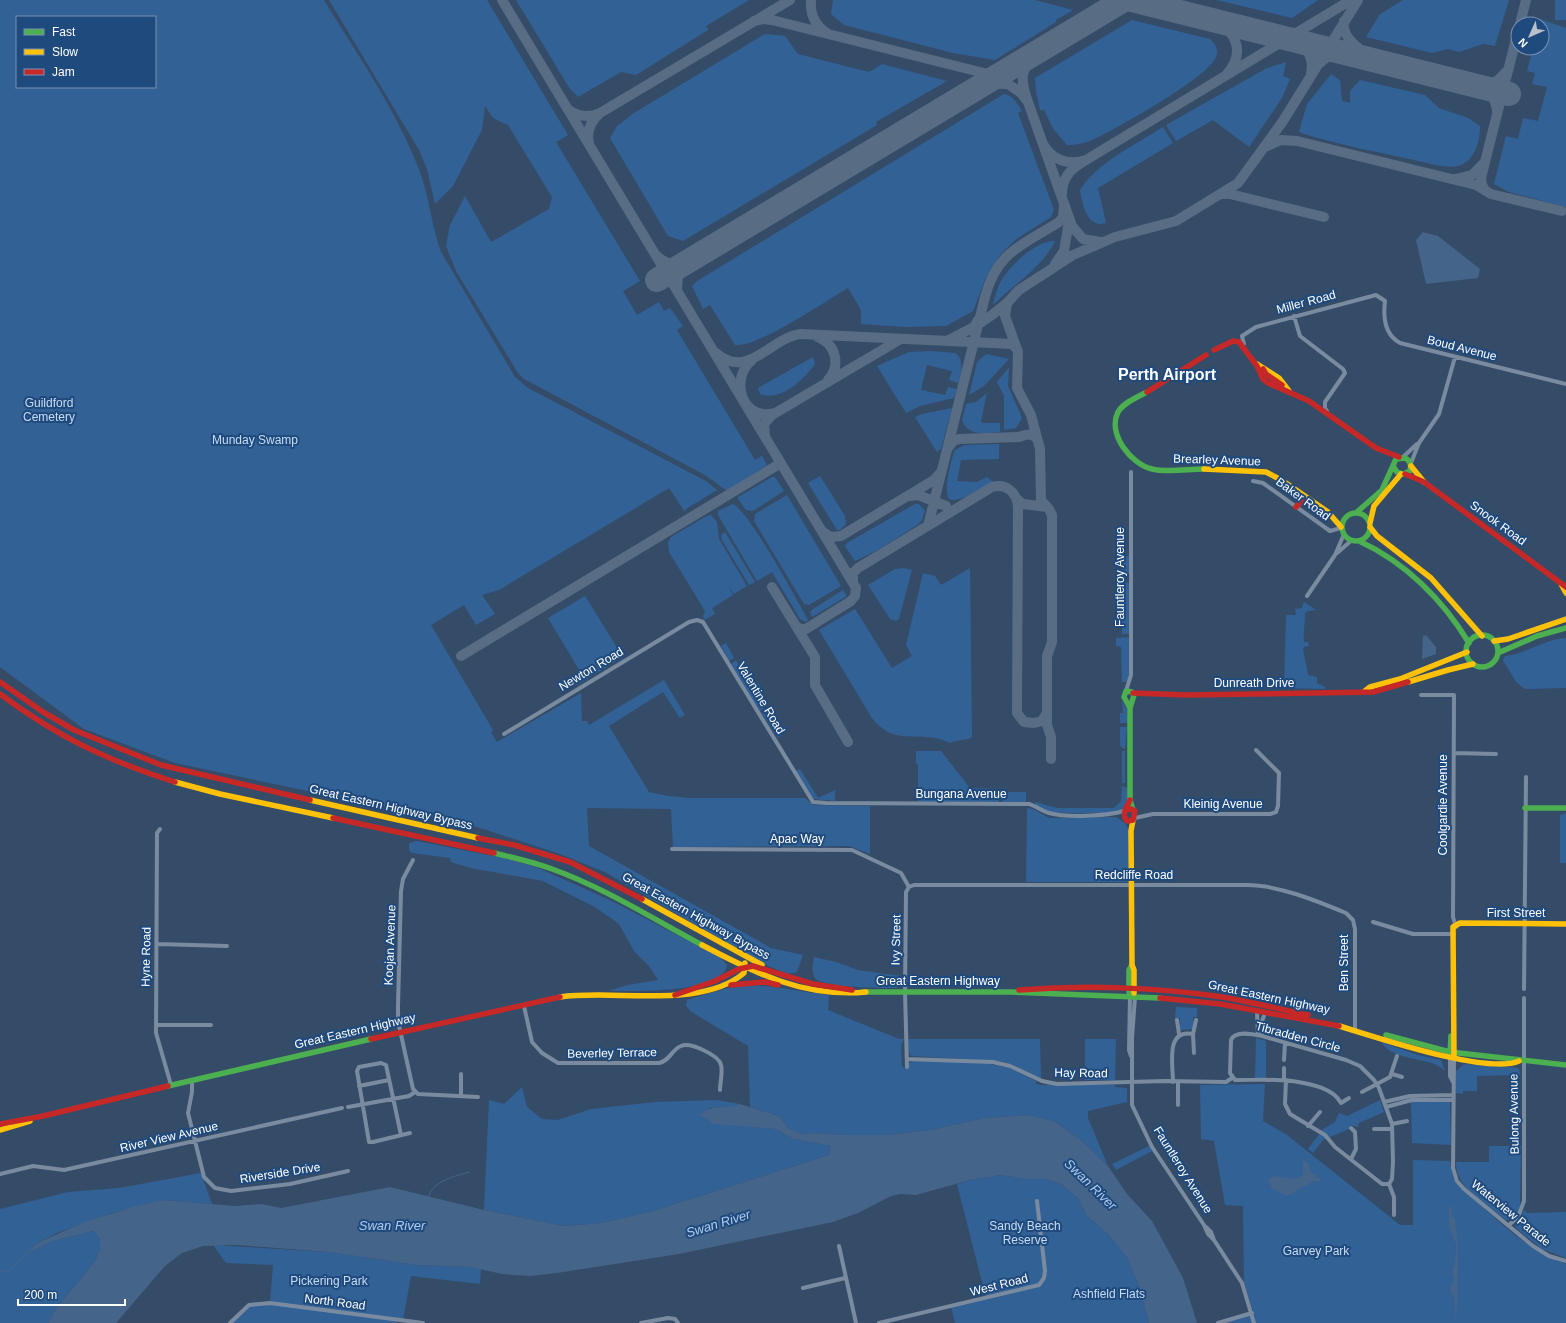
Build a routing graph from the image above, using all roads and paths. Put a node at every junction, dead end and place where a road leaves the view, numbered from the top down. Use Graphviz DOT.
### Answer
graph roads {
  1 [pos="1386,301"];
  2 [pos="1294,316"];
  3 [pos="1244,344"];
  4 [pos="1214,350"];
  5 [pos="1206,355"];
  6 [pos="1455,357"];
  7 [pos="1566,384"];
  8 [pos="1328,412"];
  9 [pos="1419,443"];
  10 [pos="1401,457"];
  11 [pos="1411,465"];
  12 [pos="1393,466"];
  13 [pos="1131,472"];
  14 [pos="1403,474"];
  15 [pos="1253,481"];
  16 [pos="1424,482"];
  17 [pos="1296,507"];
  18 [pos="1321,508"];
  19 [pos="1357,512"];
  20 [pos="1370,526"];
  21 [pos="1342,530"];
  22 [pos="1352,540"];
  23 [pos="1359,540"];
  24 [pos="1335,555"];
  25 [pos="1559,582"];
  26 [pos="1566,587"];
  27 [pos="1566,594"];
  28 [pos="1307,596"];
  29 [pos="1566,619"];
  30 [pos="690,622"];
  31 [pos="1566,628"];
  32 [pos="1482,636"];
  33 [pos="1494,641"];
  34 [pos="1469,643"];
  35 [pos="1467,652"];
  36 [pos="1498,653"];
  37 [pos="1473,664"];
  38 [pos="0,682"];
  39 [pos="1365,691"];
  40 [pos="0,694"];
  41 [pos="1421,695"];
  42 [pos="1131,696"];
  43 [pos="504,734"];
  44 [pos="1256,750"];
  45 [pos="1454,753"];
  46 [pos="1496,754"];
  47 [pos="1526,778"];
  48 [pos="809,798"];
  49 [pos="1130,800"];
  50 [pos="1566,808"];
  51 [pos="1525,809"];
  52 [pos="1125,811"];
  53 [pos="1566,811"];
  54 [pos="1112,814"];
  55 [pos="1131,816"];
  56 [pos="160,829"];
  57 [pos="672,849"];
  58 [pos="413,860"];
  59 [pos="1131,885"];
  60 [pos="909,887"];
  61 [pos="1352,920"];
  62 [pos="1373,922"];
  63 [pos="1524,924"];
  64 [pos="1566,924"];
  65 [pos="1456,925"];
  66 [pos="1454,934"];
  67 [pos="157,944"];
  68 [pos="227,946"];
  69 [pos="725,946"];
  70 [pos="726,958"];
  71 [pos="745,967"];
  72 [pos="771,970"];
  73 [pos="728,975"];
  74 [pos="720,986"];
  75 [pos="798,988"];
  76 [pos="1132,989"];
  77 [pos="1524,989"];
  78 [pos="866,992"];
  79 [pos="904,992"];
  80 [pos="1011,992"];
  81 [pos="675,995"];
  82 [pos="1132,997"];
  83 [pos="1524,998"];
  84 [pos="524,1006"];
  85 [pos="1257,1012"];
  86 [pos="1265,1013"];
  87 [pos="1178,1020"];
  88 [pos="1196,1020"];
  89 [pos="156,1024"];
  90 [pos="211,1025"];
  91 [pos="1355,1029"];
  92 [pos="400,1032"];
  93 [pos="1179,1034"];
  94 [pos="1193,1034"];
  95 [pos="1260,1036"];
  96 [pos="1285,1042"];
  97 [pos="1194,1053"];
  98 [pos="1397,1056"];
  99 [pos="1452,1056"];
  100 [pos="907,1059"];
  101 [pos="1284,1060"];
  102 [pos="1522,1061"];
  103 [pos="1566,1065"];
  104 [pos="907,1066"];
  105 [pos="1284,1068"];
  106 [pos="461,1074"];
  107 [pos="1392,1074"];
  108 [pos="1402,1077"];
  109 [pos="1232,1078"];
  110 [pos="389,1080"];
  111 [pos="1285,1080"];
  112 [pos="192,1081"];
  113 [pos="1132,1082"];
  114 [pos="1176,1082"];
  115 [pos="1376,1084"];
  116 [pos="171,1085"];
  117 [pos="359,1086"];
  118 [pos="720,1090"];
  119 [pos="415,1092"];
  120 [pos="1362,1092"];
  121 [pos="461,1096"];
  122 [pos="478,1097"];
  123 [pos="1453,1097"];
  124 [pos="1349,1098"];
  125 [pos="393,1099"];
  126 [pos="1385,1104"];
  127 [pos="362,1105"];
  128 [pos="1178,1105"];
  129 [pos="348,1107"];
  130 [pos="342,1108"];
  131 [pos="1320,1112"];
  132 [pos="43,1116"];
  133 [pos="1407,1121"];
  134 [pos="0,1124"];
  135 [pos="1392,1124"];
  136 [pos="1308,1126"];
  137 [pos="1351,1128"];
  138 [pos="1374,1129"];
  139 [pos="1392,1129"];
  140 [pos="0,1130"];
  141 [pos="410,1133"];
  142 [pos="401,1135"];
  143 [pos="195,1142"];
  144 [pos="1351,1159"];
  145 [pos="1453,1168"];
  146 [pos="348,1171"];
  147 [pos="0,1174"];
  148 [pos="1389,1184"];
  149 [pos="1037,1201"];
  150 [pos="1394,1215"];
  151 [pos="1509,1225"];
  152 [pos="839,1246"];
  153 [pos="1566,1261"];
  154 [pos="845,1278"];
  155 [pos="803,1288"];
  156 [pos="1252,1313"];
  157 [pos="397,1321"];
  158 [pos="230,1323"];
  159 [pos="423,1323"];
  160 [pos="641,1323"];
  161 [pos="678,1323"];
  162 [pos="856,1323"];
  163 [pos="879,1323"];
  164 [pos="1218,1323"];
  165 [pos="1254,1323"];
  1 -- 2 [label="street, Miller Road"];
  1 -- 6 [label="street, Boud Avenue"];
  2 -- 3 [label="street, Miller Road"];
  2 -- 8 [label="street"];
  4 -- 8 [label="main road"];
  5 -- 18 [label="main road, Brearley Avenue"];
  6 -- 7 [label="street, Boud Avenue"];
  6 -- 9 [label="street"];
  8 -- 10 [label="main road"];
  9 -- 10 [label="street"];
  9 -- 11 [label="street"];
  10 -- 11 [label="main road"];
  10 -- 12 [label="main road"];
  11 -- 14 [label="main road"];
  11 -- 16 [label="main road, Snook Road"];
  12 -- 14 [label="main road"];
  12 -- 19 [label="main road"];
  13 -- 42 [label="street, Fauntleroy Avenue"];
  14 -- 16 [label="main road, Snook Road"];
  14 -- 20 [label="main road"];
  15 -- 17 [label="street, Baker Road"];
  16 -- 25 [label="main road, Snook Road"];
  17 -- 18 [label="main road"];
  17 -- 21 [label="street, Baker Road"];
  18 -- 21 [label="main road, Brearley Avenue"];
  19 -- 20 [label="main road"];
  19 -- 21 [label="main road"];
  20 -- 23 [label="main road"];
  20 -- 32 [label="main road"];
  21 -- 22 [label="main road"];
  21 -- 24 [label="street"];
  22 -- 23 [label="main road"];
  22 -- 24 [label="street"];
  23 -- 34 [label="main road"];
  24 -- 28 [label="street"];
  25 -- 26 [label="main road, Snook Road"];
  25 -- 27 [label="main road, Snook Road"];
  29 -- 33 [label="main road"];
  30 -- 43 [label="street, Newton Road"];
  30 -- 48 [label="street, Valentine Road"];
  31 -- 36 [label="main road"];
  32 -- 33 [label="main road"];
  32 -- 34 [label="main road"];
  33 -- 36 [label="main road"];
  34 -- 35 [label="main road"];
  35 -- 37 [label="main road"];
  35 -- 39 [label="main road, Dunreath Drive"];
  36 -- 37 [label="main road"];
  37 -- 39 [label="main road, Dunreath Drive"];
  38 -- 69 [label="main road, Great Eastern Highway Bypass"];
  39 -- 42 [label="main road, Dunreath Drive"];
  40 -- 70 [label="main road, Great Eastern Highway Bypass"];
  41 -- 45 [label="street, Coolgardie Avenue"];
  42 -- 49 [label="main road, Fauntleroy Avenue"];
  44 -- 55 [label="street, Kleinig Avenue"];
  45 -- 46 [label="street"];
  45 -- 65 [label="street, Coolgardie Avenue"];
  47 -- 51 [label="street"];
  48 -- 54 [label="street, Bungana Avenue"];
  49 -- 52 [label="main road, Fauntleroy Avenue"];
  49 -- 55 [label="main road, Fauntleroy Avenue"];
  50 -- 51 [label="main road"];
  51 -- 53 [label="main road"];
  51 -- 63 [label="street"];
  52 -- 54 [label="street, Bungana Avenue"];
  52 -- 55 [label="main road"];
  52 -- 55 [label="main road"];
  54 -- 55 [label="street, Bungana Avenue"];
  55 -- 59 [label="main road, Fauntleroy Avenue"];
  56 -- 67 [label="street, Hyne Road"];
  57 -- 60 [label="street, Apac Way"];
  58 -- 92 [label="street, Koojan Avenue"];
  59 -- 60 [label="street, Redcliffe Road"];
  59 -- 61 [label="street, Redcliffe Road"];
  59 -- 76 [label="main road, Fauntleroy Avenue"];
  60 -- 79 [label="street, Ivy Street"];
  61 -- 91 [label="street, Ben Street"];
  62 -- 66 [label="street"];
  63 -- 64 [label="main road, First Street"];
  63 -- 65 [label="main road, First Street"];
  63 -- 77 [label="street"];
  65 -- 66 [label="main road, Coolgardie Avenue"];
  66 -- 99 [label="main road, Coolgardie Avenue"];
  67 -- 68 [label="street"];
  67 -- 89 [label="street, Hyne Road"];
  69 -- 71 [label="main road, Great Eastern Highway"];
  69 -- 72 [label="main road, Great Eastern Highway Bypass"];
  70 -- 71 [label="main road, Great Eastern Highway Bypass"];
  70 -- 73 [label="main road"];
  71 -- 72 [label="main road, Great Eastern Highway"];
  71 -- 73 [label="main road, Great Eastern Highway"];
  71 -- 74 [label="main road, Great Eastern Highway"];
  71 -- 75 [label="main road, Great Eastern Highway"];
  72 -- 78 [label="main road, Great Eastern Highway"];
  73 -- 81 [label="main road, Great Eastern Highway"];
  74 -- 75 [label="main road"];
  74 -- 81 [label="main road, Great Eastern Highway"];
  75 -- 78 [label="main road, Great Eastern Highway"];
  76 -- 80 [label="main road, Great Eastern Highway"];
  76 -- 82 [label="main road, Fauntleroy Avenue"];
  76 -- 91 [label="main road, Great Eastern Highway"];
  78 -- 79 [label="main road, Great Eastern Highway"];
  79 -- 80 [label="main road, Great Eastern Highway"];
  79 -- 100 [label="street, Ivy Street"];
  80 -- 82 [label="main road, Great Eastern Highway"];
  81 -- 84 [label="main road, Great Eastern Highway"];
  82 -- 85 [label="main road, Great Eastern Highway"];
  82 -- 113 [label="street, Fauntleroy Avenue"];
  83 -- 102 [label="street, Bulong Avenue"];
  84 -- 92 [label="main road, Great Eastern Highway"];
  84 -- 118 [label="street, Beverley Terrace"];
  85 -- 86 [label="main road, Great Eastern Highway"];
  85 -- 95 [label="street"];
  86 -- 91 [label="main road, Great Eastern Highway"];
  86 -- 95 [label="street"];
  87 -- 93 [label="street"];
  88 -- 94 [label="street"];
  89 -- 90 [label="street"];
  89 -- 116 [label="street, Hyne Road"];
  91 -- 99 [label="main road, Great Eastern Highway"];
  92 -- 112 [label="main road, Great Eastern Highway"];
  92 -- 119 [label="street, Koojan Avenue"];
  93 -- 94 [label="street"];
  93 -- 114 [label="street"];
  94 -- 97 [label="street"];
  95 -- 96 [label="street, Tibradden Circle"];
  95 -- 109 [label="street, Tibradden Circle"];
  96 -- 101 [label="street"];
  96 -- 115 [label="street, Tibradden Circle"];
  98 -- 107 [label="street"];
  99 -- 102 [label="main road, Great Eastern Highway"];
  99 -- 123 [label="street, Coolgardie Avenue"];
  100 -- 104 [label="street, Ivy Street"];
  100 -- 113 [label="street, Hay Road"];
  102 -- 103 [label="main road, Great Eastern Highway"];
  102 -- 151 [label="street, Bulong Avenue"];
  105 -- 111 [label="street"];
  106 -- 121 [label="street"];
  107 -- 108 [label="street"];
  107 -- 115 [label="street"];
  109 -- 111 [label="street"];
  109 -- 114 [label="street, Hay Road"];
  110 -- 117 [label="street"];
  110 -- 117 [label="street"];
  110 -- 125 [label="street"];
  111 -- 124 [label="street"];
  111 -- 136 [label="street"];
  112 -- 116 [label="main road, Great Eastern Highway"];
  112 -- 143 [label="street"];
  113 -- 114 [label="street, Hay Road"];
  113 -- 156 [label="street, Fauntleroy Avenue"];
  114 -- 128 [label="street"];
  115 -- 120 [label="street"];
  115 -- 126 [label="street, Tibradden Circle"];
  116 -- 132 [label="main road, Great Eastern Highway"];
  117 -- 127 [label="street"];
  119 -- 121 [label="street"];
  119 -- 125 [label="street"];
  121 -- 122 [label="street"];
  123 -- 126 [label="street"];
  123 -- 145 [label="street, Coolgardie Avenue"];
  125 -- 127 [label="street"];
  125 -- 142 [label="street"];
  126 -- 135 [label="street, Tibradden Circle"];
  127 -- 129 [label="street"];
  127 -- 142 [label="street"];
  130 -- 143 [label="street, River View Avenue"];
  131 -- 136 [label="street"];
  132 -- 134 [label="main road, Great Eastern Highway"];
  132 -- 140 [label="main road, Great Eastern Highway"];
  133 -- 135 [label="street"];
  135 -- 139 [label="street, Tibradden Circle"];
  136 -- 144 [label="street"];
  137 -- 144 [label="street"];
  138 -- 139 [label="street"];
  139 -- 148 [label="street, Tibradden Circle"];
  141 -- 142 [label="street"];
  143 -- 146 [label="street, Riverside Drive"];
  143 -- 147 [label="street, River View Avenue"];
  144 -- 148 [label="street"];
  145 -- 151 [label="street, Waterview Parade"];
  148 -- 150 [label="street"];
  149 -- 163 [label="street, West Road"];
  151 -- 153 [label="street, Waterview Parade"];
  152 -- 154 [label="street"];
  154 -- 155 [label="street"];
  154 -- 162 [label="street"];
  156 -- 164 [label="street"];
  156 -- 165 [label="street, Fauntleroy Avenue"];
  157 -- 158 [label="street, North Road"];
  157 -- 159 [label="street, North Road"];
  160 -- 161 [label="street"];
}
